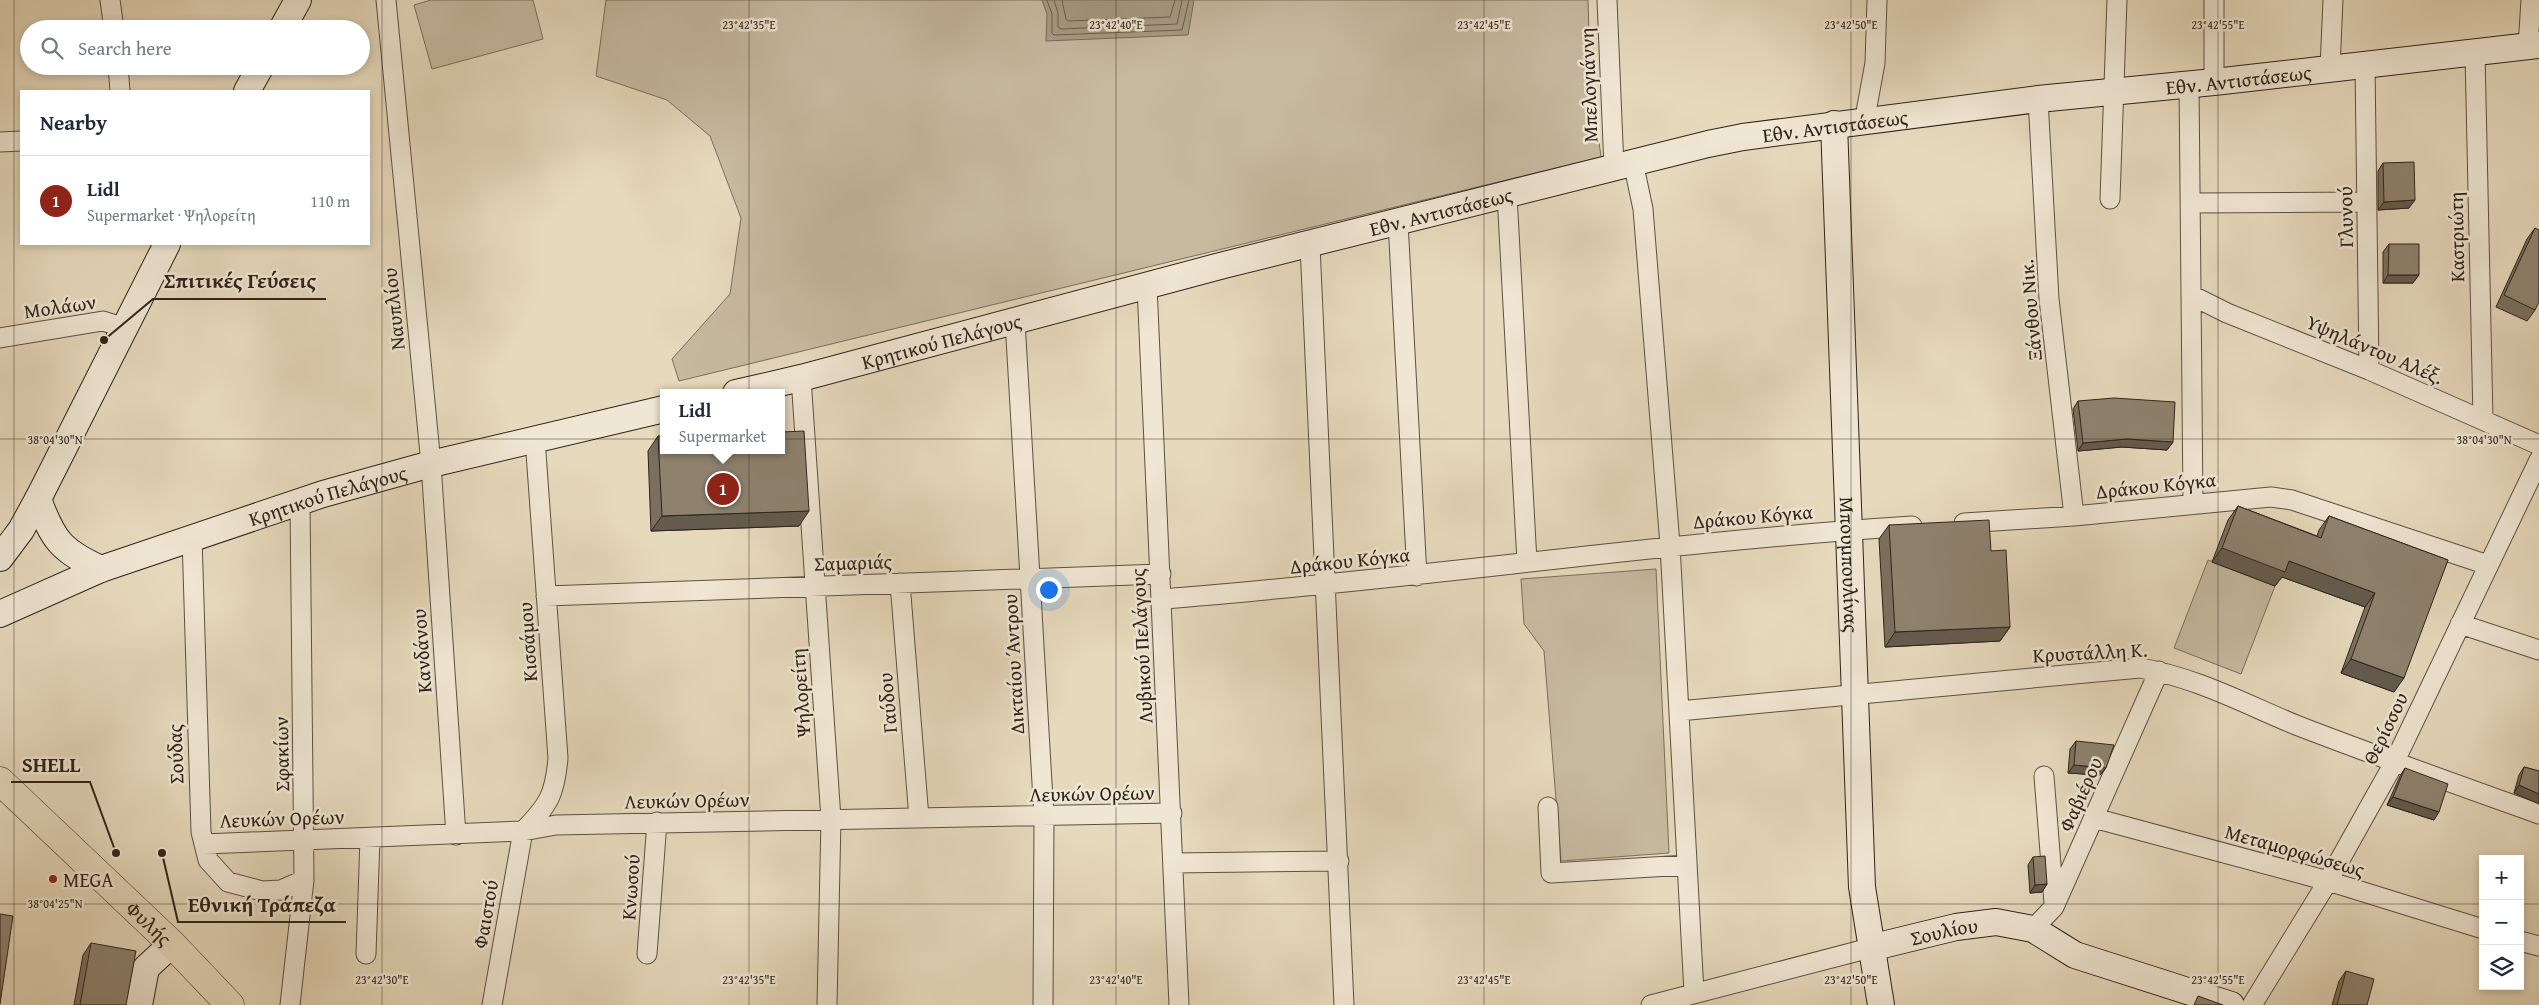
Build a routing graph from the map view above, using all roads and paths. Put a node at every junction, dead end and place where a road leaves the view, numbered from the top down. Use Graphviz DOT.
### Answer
graph roads {
  1 [pos="110,0"];
  2 [pos="298,0"];
  3 [pos="386,0"];
  4 [pos="1607,0"];
  5 [pos="1877,0"];
  6 [pos="2117,0"];
  7 [pos="2214,0"];
  8 [pos="2333,0"];
  9 [pos="2531,0"];
  10 [pos="113,20"];
  11 [pos="287,20"];
  12 [pos="2534,46"];
  13 [pos="2475,53"];
  14 [pos="2365,64"];
  15 [pos="2330,68"];
  16 [pos="119,75"];
  17 [pos="256,75"];
  18 [pos="2201,83"];
  19 [pos="120,90"];
  20 [pos="248,90"];
  21 [pos="2113,92"];
  22 [pos="2038,99"];
  23 [pos="1864,123"];
  24 [pos="1834,124"];
  25 [pos="20,141"];
  26 [pos="0,142"];
  27 [pos="1623,165"];
  28 [pos="1507,195"];
  29 [pos="2110,199"];
  30 [pos="2367,202"];
  31 [pos="2191,203"];
  32 [pos="1398,222"];
  33 [pos="166,245"];
  34 [pos="1310,245"];
  35 [pos="1147,286"];
  36 [pos="2192,296"];
  37 [pos="1015,321"];
  38 [pos="125,328"];
  39 [pos="0,338"];
  40 [pos="2370,370"];
  41 [pos="801,378"];
  42 [pos="753,389"];
  43 [pos="660,410"];
  44 [pos="2483,419"];
  45 [pos="535,439"];
  46 [pos="2539,445"];
  47 [pos="2539,460"];
  48 [pos="431,464"];
  49 [pos="38,499"];
  50 [pos="300,502"];
  51 [pos="2193,503"];
  52 [pos="2074,516"];
  53 [pos="1946,524"];
  54 [pos="1926,525"];
  55 [pos="1847,530"];
  56 [pos="192,537"];
  57 [pos="1670,546"];
  58 [pos="0,558"];
  59 [pos="1527,562"];
  60 [pos="2488,564"];
  61 [pos="101,569"];
  62 [pos="1161,574"];
  63 [pos="1417,576"];
  64 [pos="1031,579"];
  65 [pos="900,583"];
  66 [pos="816,586"];
  67 [pos="1323,586"];
  68 [pos="546,596"];
  69 [pos="1162,599"];
  70 [pos="0,614"];
  71 [pos="2460,624"];
  72 [pos="2539,650"];
  73 [pos="2159,671"];
  74 [pos="1856,693"];
  75 [pos="1679,711"];
  76 [pos="2394,763"];
  77 [pos="2044,776"];
  78 [pos="0,781"];
  79 [pos="1548,807"];
  80 [pos="1172,813"];
  81 [pos="2539,814"];
  82 [pos="1044,817"];
  83 [pos="919,818"];
  84 [pos="2094,818"];
  85 [pos="831,820"];
  86 [pos="657,822"];
  87 [pos="522,831"];
  88 [pos="456,834"];
  89 [pos="370,838"];
  90 [pos="304,840"];
  91 [pos="204,844"];
  92 [pos="1339,861"];
  93 [pos="1173,863"];
  94 [pos="1687,865"];
  95 [pos="304,880"];
  96 [pos="2328,881"];
  97 [pos="2054,907"];
  98 [pos="2032,928"];
  99 [pos="2479,928"];
  100 [pos="2524,942"];
  101 [pos="172,944"];
  102 [pos="2539,946"];
  103 [pos="1870,948"];
  104 [pos="366,954"];
  105 [pos="647,954"];
  106 [pos="1694,993"];
  107 [pos="139,1005"];
  108 [pos="230,1005"];
  109 [pos="290,1005"];
  110 [pos="492,1005"];
  111 [pos="826,1005"];
  112 [pos="1043,1005"];
  113 [pos="1179,1005"];
  114 [pos="1344,1005"];
  115 [pos="1650,1005"];
  116 [pos="1881,1005"];
  117 [pos="2231,1005"];
  118 [pos="2252,1005"];
  1 -- 10 [label="street"];
  2 -- 11 [label="street"];
  3 -- 48 [label="street, Ναυπλίου"];
  4 -- 27 [label="street, Μπελογιάννη"];
  5 -- 23 [label="street"];
  6 -- 21 [label="street"];
  7 -- 18 [label="street"];
  8 -- 15 [label="street"];
  9 -- 12 [label="street"];
  12 -- 13 [label="street, Εθν. Αντιστάσεως"];
  13 -- 14 [label="street, Εθν. Αντιστάσεως"];
  13 -- 44 [label="street, Καστριώτη"];
  14 -- 15 [label="street, Εθν. Αντιστάσεως"];
  14 -- 30 [label="street, Γλυνού"];
  15 -- 18 [label="street, Εθν. Αντιστάσεως"];
  16 -- 19 [label="street"];
  17 -- 20 [label="street"];
  18 -- 21 [label="street, Εθν. Αντιστάσεως"];
  18 -- 31 [label="street"];
  21 -- 22 [label="street, Εθν. Αντιστάσεως"];
  21 -- 29 [label="street"];
  22 -- 23 [label="street, Εθν. Αντιστάσεως"];
  22 -- 52 [label="street, Ξάνθου Νικ."];
  23 -- 24 [label="street, Εθν. Αντιστάσεως"];
  24 -- 27 [label="street, Εθν. Αντιστάσεως"];
  24 -- 55 [label="street, Μπουμπουλίνας"];
  25 -- 26 [label="street"];
  27 -- 28 [label="street, Εθν. Αντιστάσεως"];
  27 -- 57 [label="street, Μπελογιάννη"];
  28 -- 32 [label="street, Εθν. Αντιστάσεως"];
  28 -- 59 [label="street"];
  30 -- 31 [label="street"];
  30 -- 40 [label="street, Γλυνού"];
  31 -- 36 [label="street"];
  32 -- 34 [label="street, Εθν. Αντιστάσεως"];
  32 -- 63 [label="street"];
  33 -- 38 [label="street"];
  34 -- 35 [label="street, Εθν. Αντιστάσεως"];
  34 -- 67 [label="street"];
  35 -- 37 [label="street, Κρητικού Πελάγους"];
  35 -- 62 [label="street, Λυβικού Πελάγους"];
  36 -- 40 [label="street, Υψηλάντου Αλέξ."];
  36 -- 51 [label="street"];
  37 -- 41 [label="street, Κρητικού Πελάγους"];
  37 -- 64 [label="street, Δικταίου Άντρου"];
  38 -- 39 [label="street, Μολάων"];
  38 -- 49 [label="street"];
  40 -- 44 [label="street, Υψηλάντου Αλέξ."];
  41 -- 42 [label="street, Κρητικού Πελάγους"];
  41 -- 66 [label="street, Ψηλορείτη"];
  43 -- 45 [label="street, Κρητικού Πελάγους"];
  44 -- 46 [label="street, Υψηλάντου Αλέξ."];
  45 -- 48 [label="street, Κρητικού Πελάγους"];
  45 -- 68 [label="street, Κισσάμου"];
  47 -- 60 [label="street, Θερίσσου"];
  48 -- 50 [label="street, Κρητικού Πελάγους"];
  48 -- 88 [label="street, Κανδάνου"];
  49 -- 58 [label="street"];
  49 -- 61 [label="street"];
  50 -- 56 [label="street, Κρητικού Πελάγους"];
  50 -- 90 [label="street, Σφακίων"];
  51 -- 52 [label="street, Δράκου Κόγκα"];
  51 -- 60 [label="street, Δράκου Κόγκα"];
  52 -- 53 [label="street, Δράκου Κόγκα"];
  54 -- 55 [label="street, Δράκου Κόγκα"];
  55 -- 57 [label="street, Δράκου Κόγκα"];
  55 -- 74 [label="street, Μπουμπουλίνας"];
  56 -- 61 [label="street, Κρητικού Πελάγους"];
  56 -- 91 [label="street, Σούδας"];
  57 -- 59 [label="street, Δράκου Κόγκα"];
  57 -- 75 [label="street, Μπελογιάννη"];
  59 -- 63 [label="street, Δράκου Κόγκα"];
  60 -- 71 [label="street, Θερίσσου"];
  61 -- 70 [label="street, Κρητικού Πελάγους"];
  62 -- 64 [label="street, Σαμαριάς"];
  62 -- 69 [label="street, Λυβικού Πελάγους"];
  63 -- 67 [label="street, Δράκου Κόγκα"];
  64 -- 65 [label="street, Σαμαριάς"];
  64 -- 82 [label="street, Δικταίου Άντρου"];
  65 -- 66 [label="street, Σαμαριάς"];
  65 -- 83 [label="street, Γαύδου"];
  66 -- 68 [label="street, Σαμαριάς"];
  66 -- 85 [label="street, Ψηλορείτη"];
  67 -- 69 [label="street, Δράκου Κόγκα"];
  67 -- 92 [label="street"];
  68 -- 87 [label="street, Κισσάμου"];
  69 -- 80 [label="street, Λυβικού Πελάγους"];
  71 -- 72 [label="street"];
  71 -- 76 [label="street, Θερίσσου"];
  73 -- 74 [label="street, Κρυστάλλη Κ."];
  73 -- 76 [label="street, Κρυστάλλη Κ."];
  73 -- 84 [label="street, Φαβιέρου"];
  74 -- 75 [label="street, Κρυστάλλη Κ."];
  74 -- 103 [label="street, Μπουμπουλίνας"];
  75 -- 94 [label="street, Μπελογιάννη"];
  76 -- 81 [label="street, Κρυστάλλη Κ."];
  76 -- 96 [label="street, Θερίσσου"];
  77 -- 97 [label="street"];
  78 -- 101 [label="main road, Φυλής"];
  79 -- 94 [label="street"];
  80 -- 82 [label="street, Λευκών Ορέων"];
  80 -- 93 [label="street, Λυβικού Πελάγους"];
  82 -- 83 [label="street, Λευκών Ορέων"];
  82 -- 112 [label="street, Δικταίου Άντρου"];
  83 -- 85 [label="street, Λευκών Ορέων"];
  84 -- 96 [label="street, Μεταμορφώσεως"];
  84 -- 97 [label="street, Φαβιέρου"];
  85 -- 86 [label="street, Λευκών Ορέων"];
  85 -- 111 [label="street, Ψηλορείτη"];
  86 -- 87 [label="street, Λευκών Ορέων"];
  86 -- 105 [label="street, Κνωσού"];
  87 -- 88 [label="street, Λευκών Ορέων"];
  87 -- 110 [label="street, Φαιστού"];
  88 -- 89 [label="street, Λευκών Ορέων"];
  89 -- 90 [label="street, Λευκών Ορέων"];
  89 -- 104 [label="street"];
  90 -- 91 [label="street, Λευκών Ορέων"];
  90 -- 95 [label="street, Σφακίων"];
  91 -- 95 [label="street, Σούδας"];
  92 -- 93 [label="street"];
  92 -- 114 [label="street"];
  93 -- 113 [label="street, Λυβικού Πελάγους"];
  94 -- 106 [label="street, Μπελογιάννη"];
  95 -- 109 [label="street, Σφακίων"];
  96 -- 99 [label="street, Μεταμορφώσεως"];
  96 -- 118 [label="street, Θερίσσου"];
  97 -- 98 [label="street, Φαβιέρου"];
  98 -- 103 [label="street, Σουλίου"];
  98 -- 117 [label="street, Σουλίου"];
  100 -- 102 [label="street"];
  101 -- 107 [label="street"];
  101 -- 108 [label="main road, Φυλής"];
  103 -- 106 [label="street, Σουλίου"];
  103 -- 116 [label="street, Μπουμπουλίνας"];
  106 -- 115 [label="street, Σουλίου"];
}
